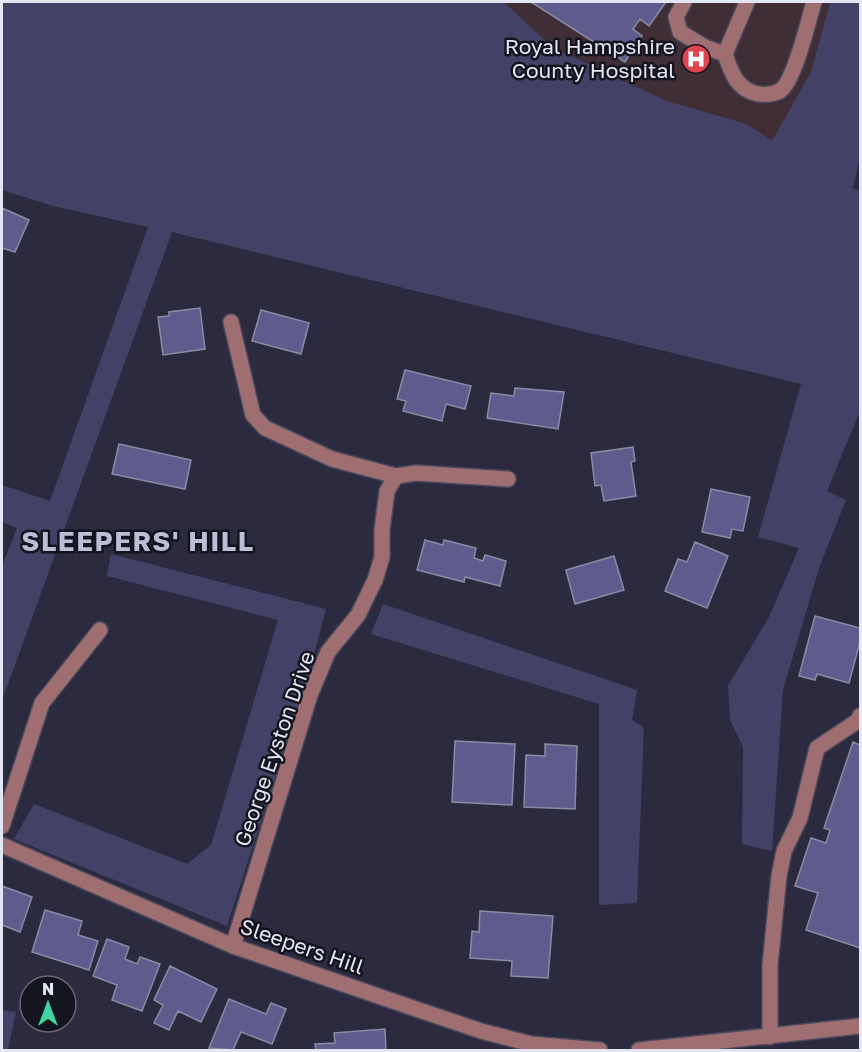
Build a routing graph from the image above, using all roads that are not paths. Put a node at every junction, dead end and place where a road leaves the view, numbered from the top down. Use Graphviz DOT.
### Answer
graph roads {
  1 [pos="684,2"];
  2 [pos="747,2"];
  3 [pos="814,2"];
  4 [pos="725,54"];
  5 [pos="231,322"];
  6 [pos="396,476"];
  7 [pos="508,479"];
  8 [pos="100,630"];
  9 [pos="861,716"];
  10 [pos="2,826"];
  11 [pos="2,845"];
  12 [pos="233,946"];
  13 [pos="861,1026"];
  14 [pos="770,1037"];
  15 [pos="600,1050"];
  16 [pos="639,1050"];
  1 -- 4 [label="street"];
  2 -- 4 [label="street"];
  3 -- 4 [label="street"];
  5 -- 6 [label="street"];
  6 -- 7 [label="street"];
  6 -- 12 [label="street, George Eyston Drive"];
  8 -- 10 [label="street"];
  9 -- 14 [label="street"];
  11 -- 12 [label="street, Sleepers Hill"];
  12 -- 15 [label="street, Sleepers Hill"];
  13 -- 14 [label="street"];
  14 -- 16 [label="street"];
}
